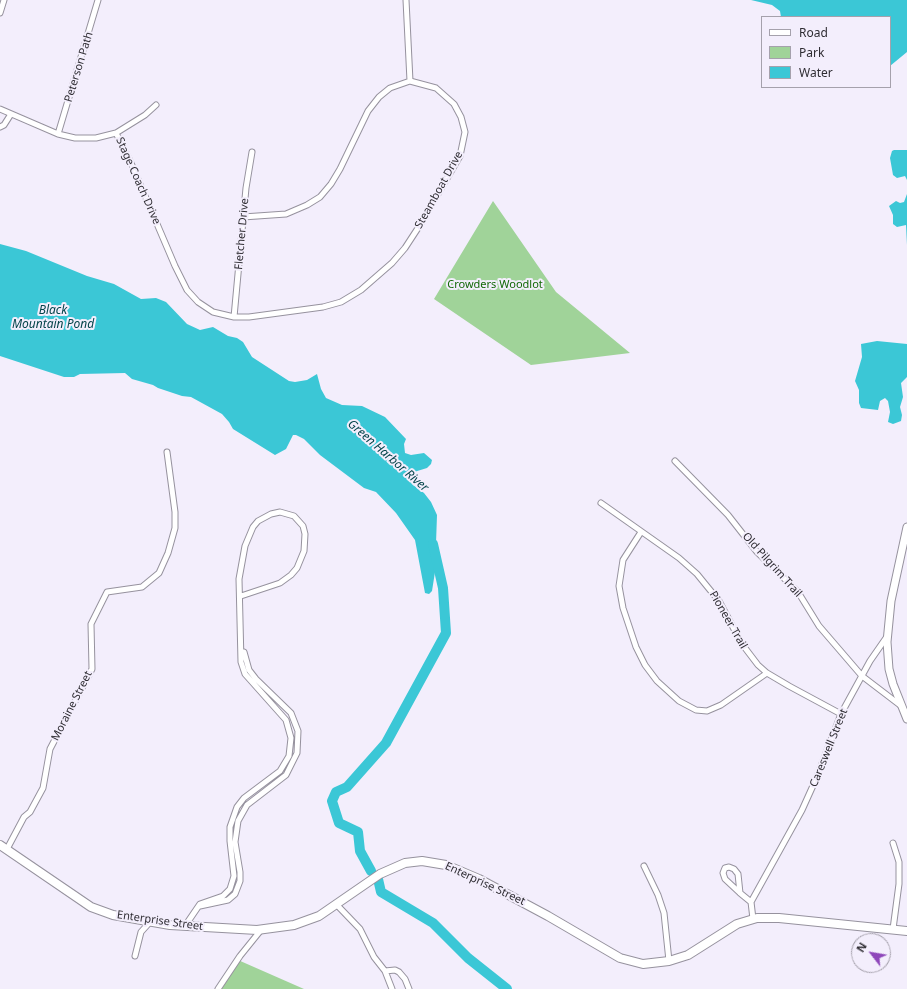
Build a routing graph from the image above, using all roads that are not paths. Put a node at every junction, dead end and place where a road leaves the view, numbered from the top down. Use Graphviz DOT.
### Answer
graph roads {
  1 [pos="4,0"];
  2 [pos="98,0"];
  3 [pos="406,0"];
  4 [pos="0,13"];
  5 [pos="410,81"];
  6 [pos="156,105"];
  7 [pos="0,110"];
  8 [pos="11,114"];
  9 [pos="0,127"];
  10 [pos="58,134"];
  11 [pos="116,134"];
  12 [pos="252,152"];
  13 [pos="243,217"];
  14 [pos="234,317"];
  15 [pos="167,452"];
  16 [pos="675,461"];
  17 [pos="601,503"];
  18 [pos="907,527"];
  19 [pos="642,532"];
  20 [pos="240,596"];
  21 [pos="242,631"];
  22 [pos="887,637"];
  23 [pos="767,673"];
  24 [pos="862,676"];
  25 [pos="261,684"];
  26 [pos="255,687"];
  27 [pos="900,705"];
  28 [pos="841,714"];
  29 [pos="907,719"];
  30 [pos="298,734"];
  31 [pos="291,735"];
  32 [pos="270,780"];
  33 [pos="274,785"];
  34 [pos="237,807"];
  35 [pos="242,811"];
  36 [pos="893,843"];
  37 [pos="3,847"];
  38 [pos="235,857"];
  39 [pos="644,866"];
  40 [pos="740,893"];
  41 [pos="751,902"];
  42 [pos="336,904"];
  43 [pos="753,919"];
  44 [pos="150,922"];
  45 [pos="185,926"];
  46 [pos="893,929"];
  47 [pos="261,930"];
  48 [pos="907,931"];
  49 [pos="135,956"];
  50 [pos="670,961"];
  51 [pos="385,971"];
  52 [pos="218,989"];
  53 [pos="392,989"];
  54 [pos="409,989"];
  1 -- 4 [label="street"];
  2 -- 10 [label="street, Peterson Path"];
  3 -- 5 [label="street"];
  5 -- 13 [label="street"];
  5 -- 14 [label="street, Steamboat Drive"];
  6 -- 11 [label="street"];
  7 -- 8 [label="street, Stage Coach Drive"];
  8 -- 9 [label="street"];
  8 -- 10 [label="street, Stage Coach Drive"];
  10 -- 11 [label="street, Stage Coach Drive"];
  11 -- 14 [label="street, Stage Coach Drive"];
  12 -- 13 [label="street, Fletcher Drive"];
  13 -- 14 [label="street, Fletcher Drive"];
  15 -- 37 [label="street, Moraine Street"];
  16 -- 24 [label="street, Old Pilgrim Trail"];
  17 -- 19 [label="street, Pioneer Trail"];
  18 -- 22 [label="main road, Careswell Street"];
  19 -- 23 [label="street, Pioneer Trail"];
  19 -- 23 [label="street"];
  20 -- 20 [label="street"];
  20 -- 21 [label="street"];
  21 -- 25 [label="street"];
  21 -- 26 [label="street"];
  22 -- 24 [label="street, Careswell Street"];
  22 -- 27 [label="main road"];
  23 -- 28 [label="street, Pioneer Trail"];
  24 -- 27 [label="street, Old Pilgrim Trail"];
  24 -- 28 [label="street, Careswell Street"];
  25 -- 26 [label="street"];
  25 -- 30 [label="street"];
  26 -- 31 [label="street"];
  27 -- 29 [label="main road"];
  28 -- 41 [label="street, Careswell Street"];
  30 -- 31 [label="street"];
  30 -- 33 [label="street"];
  31 -- 32 [label="street"];
  32 -- 33 [label="street"];
  32 -- 34 [label="street"];
  33 -- 35 [label="street"];
  34 -- 35 [label="street"];
  34 -- 38 [label="street"];
  35 -- 38 [label="street"];
  36 -- 46 [label="street"];
  37 -- 44 [label="main road, Enterprise Street"];
  38 -- 45 [label="street"];
  39 -- 50 [label="street"];
  40 -- 40 [label="street"];
  40 -- 41 [label="street"];
  41 -- 43 [label="street"];
  42 -- 47 [label="main road, Enterprise Street"];
  42 -- 50 [label="main road, Enterprise Street"];
  42 -- 51 [label="street"];
  43 -- 46 [label="main road, Enterprise Street"];
  43 -- 50 [label="main road, Enterprise Street"];
  44 -- 45 [label="main road, Enterprise Street"];
  44 -- 49 [label="street"];
  45 -- 47 [label="main road, Enterprise Street"];
  46 -- 48 [label="main road, Enterprise Street"];
  47 -- 52 [label="street"];
  51 -- 53 [label="street"];
  51 -- 54 [label="street"];
}
